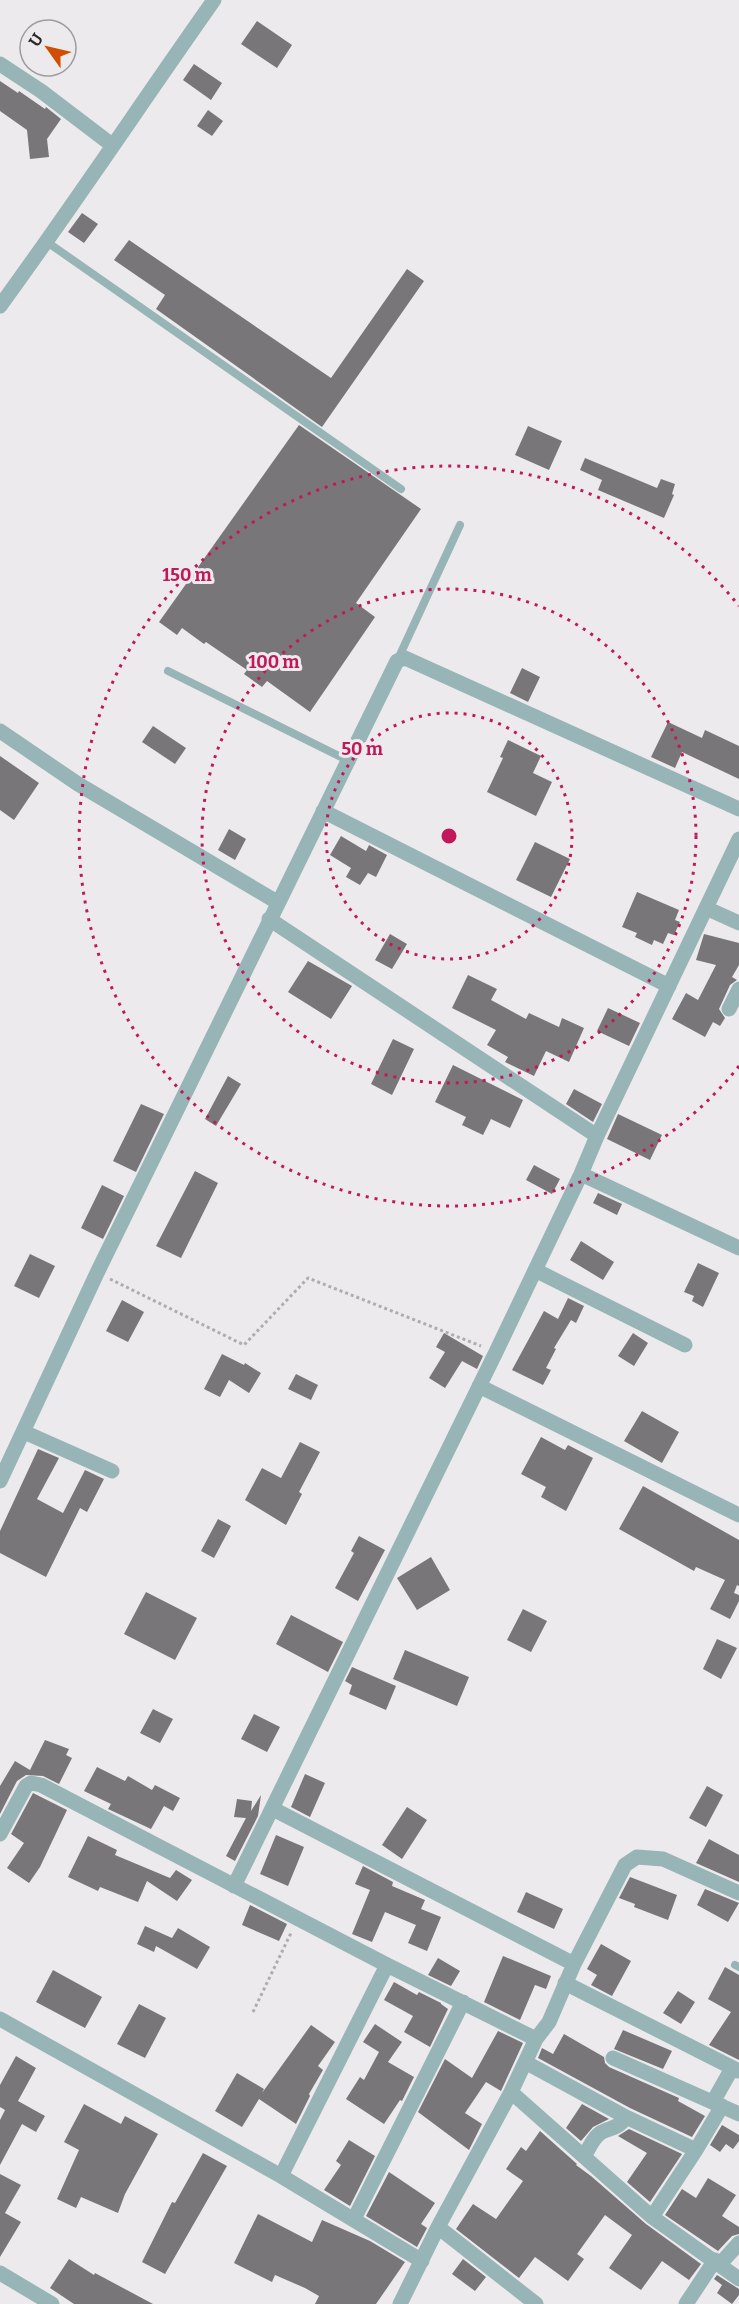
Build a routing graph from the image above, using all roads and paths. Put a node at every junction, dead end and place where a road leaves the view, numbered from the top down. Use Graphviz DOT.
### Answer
graph roads {
  1 [pos="214,0"];
  2 [pos="0,64"];
  3 [pos="112,145"];
  4 [pos="47,242"];
  5 [pos="0,306"];
  6 [pos="401,489"];
  7 [pos="460,525"];
  8 [pos="397,661"];
  9 [pos="168,671"];
  10 [pos="0,731"];
  11 [pos="349,761"];
  12 [pos="739,809"];
  13 [pos="323,812"];
  14 [pos="739,839"];
  15 [pos="277,902"];
  16 [pos="706,908"];
  17 [pos="269,919"];
  18 [pos="739,922"];
  19 [pos="669,986"];
  20 [pos="739,989"];
  21 [pos="729,1010"];
  22 [pos="597,1136"];
  23 [pos="581,1174"];
  24 [pos="739,1248"];
  25 [pos="535,1270"];
  26 [pos="97,1273"];
  27 [pos="685,1346"];
  28 [pos="496,1352"];
  29 [pos="479,1386"];
  30 [pos="24,1432"];
  31 [pos="112,1471"];
  32 [pos="0,1481"];
  33 [pos="739,1515"];
  34 [pos="273,1809"];
  35 [pos="0,1834"];
  36 [pos="234,1886"];
  37 [pos="739,1893"];
  38 [pos="298,1919"];
  39 [pos="574,1964"];
  40 [pos="387,1965"];
  41 [pos="565,1983"];
  42 [pos="463,2002"];
  43 [pos="253,2012"];
  44 [pos="0,2019"];
  45 [pos="536,2038"];
  46 [pos="613,2058"];
  47 [pos="525,2062"];
  48 [pos="737,2070"];
  49 [pos="511,2092"];
  50 [pos="717,2104"];
  51 [pos="739,2114"];
  52 [pos="626,2117"];
  53 [pos="696,2150"];
  54 [pos="585,2155"];
  55 [pos="281,2176"];
  56 [pos="652,2217"];
  57 [pos="354,2219"];
  58 [pos="438,2227"];
  59 [pos="739,2243"];
  60 [pos="422,2261"];
  61 [pos="717,2262"];
  62 [pos="0,2273"];
  63 [pos="739,2279"];
  64 [pos="404,2302"];
  65 [pos="52,2304"];
  66 [pos="536,2304"];
  67 [pos="686,2304"];
  1 -- 3 [label="street"];
  2 -- 3 [label="street"];
  3 -- 4 [label="street"];
  4 -- 5 [label="street"];
  4 -- 6 [label="lane"];
  7 -- 8 [label="lane"];
  8 -- 11 [label="street"];
  8 -- 12 [label="street"];
  9 -- 11 [label="lane"];
  10 -- 15 [label="street"];
  11 -- 13 [label="street"];
  13 -- 15 [label="street"];
  13 -- 19 [label="street"];
  14 -- 16 [label="street"];
  15 -- 17 [label="street"];
  16 -- 18 [label="street"];
  16 -- 19 [label="street"];
  17 -- 22 [label="street"];
  17 -- 26 [label="street"];
  19 -- 22 [label="street"];
  20 -- 21 [label="street"];
  22 -- 23 [label="street"];
  23 -- 24 [label="street"];
  23 -- 25 [label="street"];
  25 -- 27 [label="street"];
  25 -- 28 [label="street"];
  26 -- 28 [label="path"];
  26 -- 30 [label="street"];
  28 -- 29 [label="street"];
  29 -- 33 [label="street"];
  29 -- 34 [label="street"];
  30 -- 31 [label="street"];
  30 -- 32 [label="street"];
  34 -- 36 [label="street"];
  34 -- 39 [label="street"];
  35 -- 36 [label="street"];
  36 -- 38 [label="street"];
  37 -- 39 [label="street"];
  38 -- 40 [label="street"];
  38 -- 43 [label="path"];
  39 -- 41 [label="street"];
  40 -- 42 [label="street"];
  40 -- 55 [label="street"];
  41 -- 45 [label="street"];
  41 -- 48 [label="street"];
  42 -- 45 [label="street"];
  42 -- 57 [label="street"];
  44 -- 55 [label="street"];
  45 -- 47 [label="street"];
  46 -- 50 [label="street"];
  47 -- 49 [label="street"];
  47 -- 52 [label="street"];
  48 -- 50 [label="street"];
  49 -- 54 [label="street"];
  49 -- 58 [label="street"];
  50 -- 51 [label="street"];
  50 -- 53 [label="street"];
  52 -- 53 [label="street"];
  52 -- 54 [label="street"];
  53 -- 56 [label="street"];
  54 -- 56 [label="street"];
  55 -- 57 [label="street"];
  56 -- 61 [label="street"];
  57 -- 60 [label="street"];
  58 -- 60 [label="street"];
  58 -- 66 [label="street"];
  59 -- 61 [label="street"];
  60 -- 64 [label="street"];
  61 -- 63 [label="street"];
  61 -- 67 [label="street"];
  62 -- 65 [label="street"];
}
